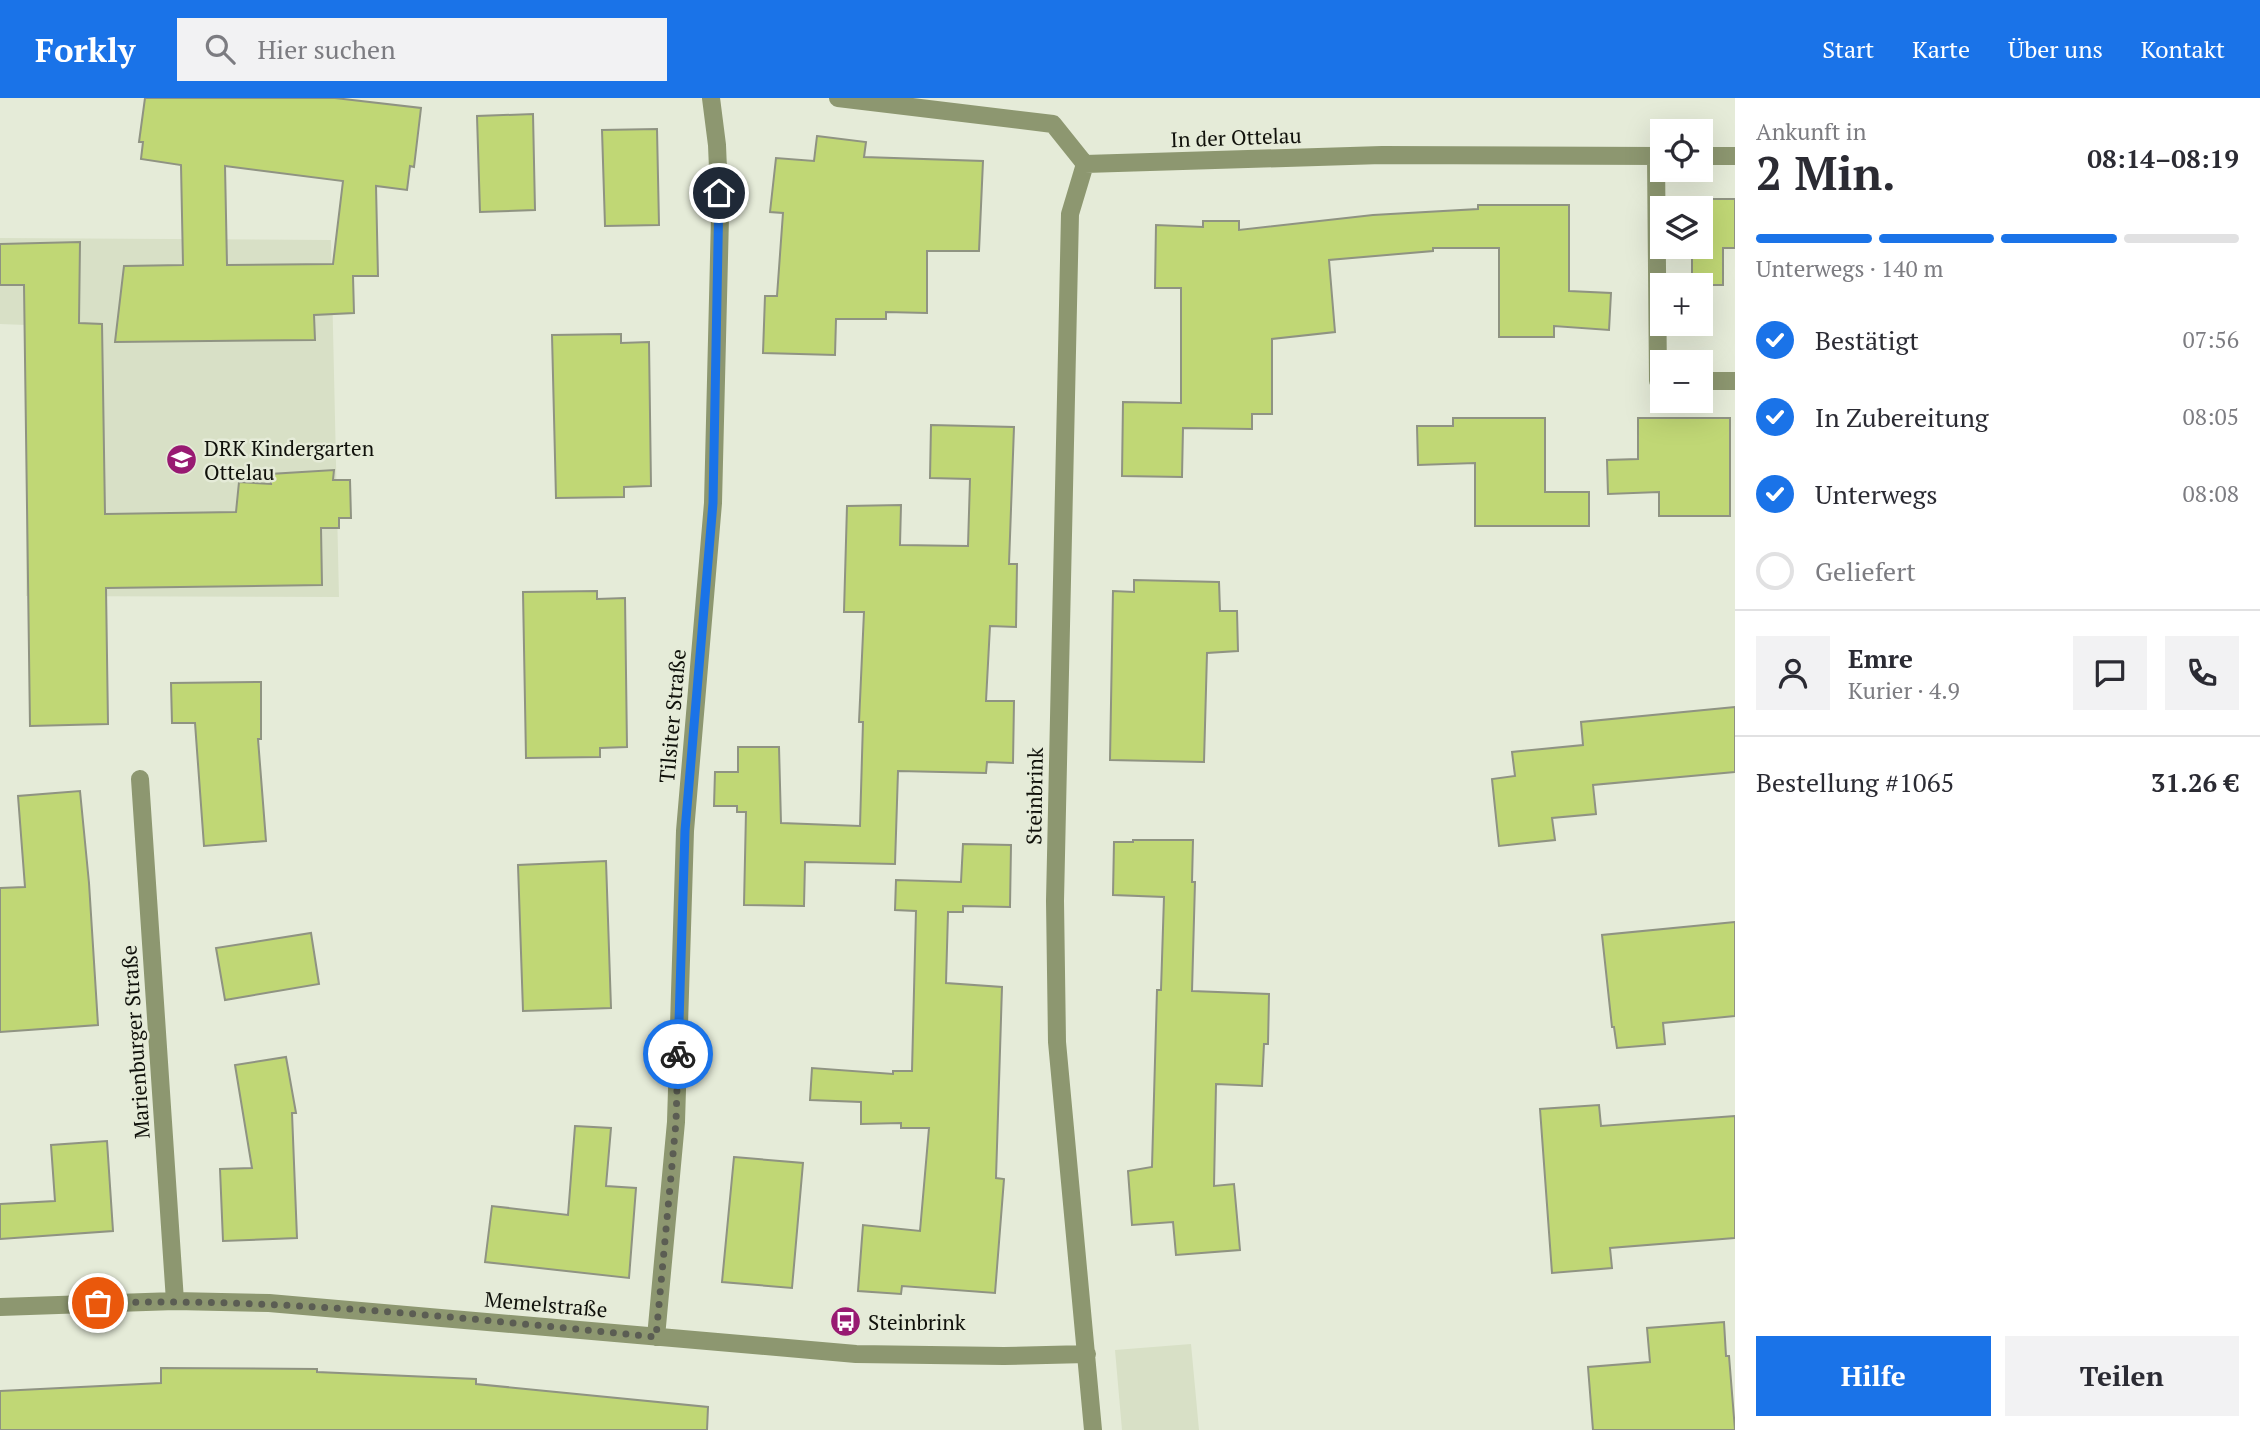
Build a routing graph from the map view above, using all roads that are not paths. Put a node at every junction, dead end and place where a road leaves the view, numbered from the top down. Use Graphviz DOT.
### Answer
graph roads {
  1 [pos="711,98"];
  2 [pos="838,98"];
  3 [pos="1650,156"];
  4 [pos="1713,156"];
  5 [pos="1735,156"];
  6 [pos="1085,164"];
  7 [pos="1659,182"];
  8 [pos="1658,350"];
  9 [pos="1713,381"];
  10 [pos="1735,381"];
  11 [pos="140,779"];
  12 [pos="175,1301"];
  13 [pos="0,1307"];
  14 [pos="656,1337"];
  15 [pos="1087,1354"];
  16 [pos="1093,1430"];
  1 -- 14 [label="street, Tilsiter Straße"];
  2 -- 6 [label="street"];
  3 -- 6 [label="street, In der Ottelau"];
  4 -- 5 [label="street"];
  6 -- 15 [label="street, Steinbrink"];
  7 -- 8 [label="street, In der Ottelau"];
  9 -- 10 [label="street"];
  11 -- 12 [label="street, Marienburger Straße"];
  12 -- 13 [label="street, Memelstraße"];
  12 -- 14 [label="street, Memelstraße"];
  14 -- 15 [label="street, Memelstraße"];
  15 -- 16 [label="street, Steinbrink"];
}
